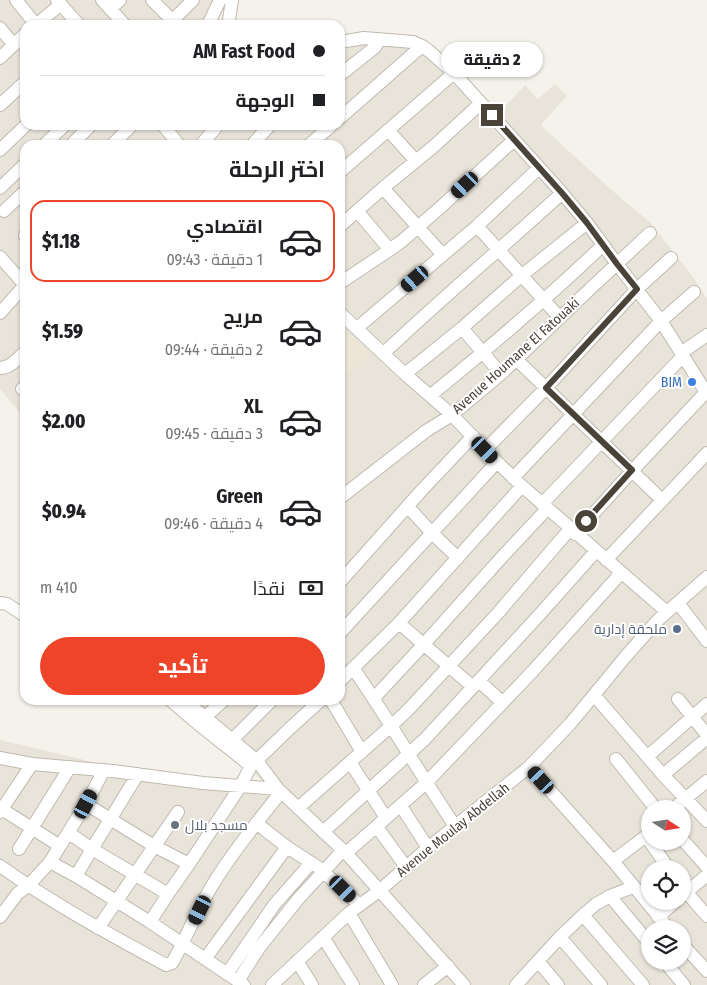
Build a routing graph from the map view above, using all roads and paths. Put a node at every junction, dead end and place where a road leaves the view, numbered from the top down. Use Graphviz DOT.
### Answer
graph roads {
  1 [pos="16,0"];
  2 [pos="152,0"];
  3 [pos="193,0"];
  4 [pos="220,0"];
  5 [pos="232,0"];
  6 [pos="63,3"];
  7 [pos="111,3"];
  8 [pos="32,20"];
  9 [pos="42,20"];
  10 [pos="75,20"];
  11 [pos="122,20"];
  12 [pos="168,20"];
  13 [pos="173,20"];
  14 [pos="210,20"];
  15 [pos="230,20"];
  16 [pos="0,28"];
  17 [pos="20,39"];
  18 [pos="379,39"];
  19 [pos="345,41"];
  20 [pos="14,45"];
  21 [pos="422,46"];
  22 [pos="0,58"];
  23 [pos="345,71"];
  24 [pos="454,73"];
  25 [pos="20,87"];
  26 [pos="481,103"];
  27 [pos="0,105"];
  28 [pos="345,114"];
  29 [pos="21,130"];
  30 [pos="60,130"];
  31 [pos="86,130"];
  32 [pos="127,130"];
  33 [pos="214,130"];
  34 [pos="266,130"];
  35 [pos="326,130"];
  36 [pos="388,130"];
  37 [pos="49,140"];
  38 [pos="76,140"];
  39 [pos="117,140"];
  40 [pos="205,140"];
  41 [pos="256,140"];
  42 [pos="315,140"];
  43 [pos="514,140"];
  44 [pos="0,150"];
  45 [pos="416,161"];
  46 [pos="345,168"];
  47 [pos="539,168"];
  48 [pos="20,169"];
  49 [pos="0,188"];
  50 [pos="382,188"];
  51 [pos="562,193"];
  52 [pos="20,196"];
  53 [pos="357,210"];
  54 [pos="4,211"];
  55 [pos="345,221"];
  56 [pos="587,223"];
  57 [pos="477,226"];
  58 [pos="418,227"];
  59 [pos="650,233"];
  60 [pos="603,245"];
  61 [pos="390,250"];
  62 [pos="498,251"];
  63 [pos="443,255"];
  64 [pos="0,257"];
  65 [pos="671,258"];
  66 [pos="617,264"];
  67 [pos="521,276"];
  68 [pos="20,279"];
  69 [pos="345,279"];
  70 [pos="637,289"];
  71 [pos="20,291"];
  72 [pos="694,292"];
  73 [pos="544,300"];
  74 [pos="0,313"];
  75 [pos="345,317"];
  76 [pos="560,318"];
  77 [pos="661,322"];
  78 [pos="358,328"];
  79 [pos="462,328"];
  80 [pos="707,335"];
  81 [pos="384,353"];
  82 [pos="483,353"];
  83 [pos="682,354"];
  84 [pos="20,356"];
  85 [pos="517,360"];
  86 [pos="0,368"];
  87 [pos="405,374"];
  88 [pos="501,374"];
  89 [pos="546,388"];
  90 [pos="706,393"];
  91 [pos="431,395"];
  92 [pos="573,414"];
  93 [pos="452,415"];
  94 [pos="473,436"];
  95 [pos="601,441"];
  96 [pos="485,450"];
  97 [pos="707,453"];
  98 [pos="497,462"];
  99 [pos="632,470"];
  100 [pos="518,482"];
  101 [pos="345,494"];
  102 [pos="662,500"];
  103 [pos="544,506"];
  104 [pos="408,507"];
  105 [pos="573,531"];
  106 [pos="432,533"];
  107 [pos="596,551"];
  108 [pos="458,558"];
  109 [pos="606,560"];
  110 [pos="345,573"];
  111 [pos="621,573"];
  112 [pos="707,577"];
  113 [pos="0,603"];
  114 [pos="678,603"];
  115 [pos="666,612"];
  116 [pos="20,613"];
  117 [pos="399,623"];
  118 [pos="345,628"];
  119 [pos="707,641"];
  120 [pos="424,644"];
  121 [pos="448,666"];
  122 [pos="353,668"];
  123 [pos="345,676"];
  124 [pos="476,684"];
  125 [pos="594,695"];
  126 [pos="374,698"];
  127 [pos="678,700"];
  128 [pos="503,703"];
  129 [pos="707,704"];
  130 [pos="176,705"];
  131 [pos="190,705"];
  132 [pos="217,705"];
  133 [pos="267,705"];
  134 [pos="316,705"];
  135 [pos="334,705"];
  136 [pos="206,717"];
  137 [pos="692,717"];
  138 [pos="391,726"];
  139 [pos="707,736"];
  140 [pos="233,739"];
  141 [pos="362,752"];
  142 [pos="408,755"];
  143 [pos="648,756"];
  144 [pos="0,758"];
  145 [pos="616,759"];
  146 [pos="350,762"];
  147 [pos="254,763"];
  148 [pos="32,764"];
  149 [pos="70,767"];
  150 [pos="529,767"];
  151 [pos="104,770"];
  152 [pos="138,774"];
  153 [pos="664,775"];
  154 [pos="707,781"];
  155 [pos="426,783"];
  156 [pos="240,786"];
  157 [pos="368,790"];
  158 [pos="280,791"];
  159 [pos="686,799"];
  160 [pos="649,800"];
  161 [pos="86,804"];
  162 [pos="401,806"];
  163 [pos="298,808"];
  164 [pos="1,809"];
  165 [pos="178,812"];
  166 [pos="110,819"];
  167 [pos="707,820"];
  168 [pos="256,823"];
  169 [pos="382,823"];
  170 [pos="455,826"];
  171 [pos="32,829"];
  172 [pos="323,832"];
  173 [pos="69,833"];
  174 [pos="641,839"];
  175 [pos="60,846"];
  176 [pos="154,846"];
  177 [pos="287,846"];
  178 [pos="428,848"];
  179 [pos="19,849"];
  180 [pos="92,849"];
  181 [pos="691,849"];
  182 [pos="344,852"];
  183 [pos="613,860"];
  184 [pos="50,862"];
  185 [pos="311,863"];
  186 [pos="189,864"];
  187 [pos="0,866"];
  188 [pos="406,867"];
  189 [pos="707,867"];
  190 [pos="324,872"];
  191 [pos="134,874"];
  192 [pos="707,874"];
  193 [pos="76,876"];
  194 [pos="28,886"];
  195 [pos="633,886"];
  196 [pos="691,887"];
  197 [pos="379,890"];
  198 [pos="168,894"];
  199 [pos="610,896"];
  200 [pos="691,899"];
  201 [pos="116,902"];
  202 [pos="354,909"];
  203 [pos="666,910"];
  204 [pos="1,914"];
  205 [pos="582,915"];
  206 [pos="707,916"];
  207 [pos="658,917"];
  208 [pos="660,920"];
  209 [pos="150,922"];
  210 [pos="98,928"];
  211 [pos="641,933"];
  212 [pos="323,937"];
  213 [pos="560,938"];
  214 [pos="183,944"];
  215 [pos="691,954"];
  216 [pos="205,959"];
  217 [pos="297,961"];
  218 [pos="538,961"];
  219 [pos="448,966"];
  220 [pos="672,970"];
  221 [pos="707,971"];
  222 [pos="237,980"];
  223 [pos="426,984"];
  224 [pos="272,985"];
  225 [pos="312,985"];
  226 [pos="353,985"];
  227 [pos="392,985"];
  228 [pos="464,985"];
  229 [pos="516,985"];
  230 [pos="558,985"];
  231 [pos="601,985"];
  232 [pos="643,985"];
  233 [pos="684,985"];
  1 -- 8 [label="street"];
  2 -- 12 [label="street"];
  3 -- 13 [label="street"];
  4 -- 14 [label="street"];
  5 -- 15 [label="street"];
  6 -- 9 [label="street"];
  6 -- 10 [label="street"];
  7 -- 11 [label="street"];
  16 -- 20 [label="street"];
  17 -- 20 [label="street"];
  18 -- 19 [label="street"];
  18 -- 21 [label="street"];
  18 -- 23 [label="street"];
  20 -- 22 [label="street"];
  21 -- 24 [label="street"];
  21 -- 28 [label="street"];
  24 -- 26 [label="street"];
  24 -- 36 [label="street"];
  25 -- 27 [label="street"];
  26 -- 43 [label="street"];
  26 -- 45 [label="street"];
  29 -- 44 [label="street"];
  30 -- 37 [label="street"];
  31 -- 38 [label="street"];
  32 -- 39 [label="street"];
  33 -- 40 [label="street"];
  34 -- 41 [label="street"];
  35 -- 42 [label="street"];
  36 -- 45 [label="street"];
  36 -- 46 [label="street"];
  43 -- 47 [label="street"];
  43 -- 58 [label="street"];
  45 -- 50 [label="street"];
  47 -- 51 [label="street"];
  47 -- 57 [label="street"];
  48 -- 49 [label="street"];
  50 -- 53 [label="street"];
  50 -- 58 [label="street"];
  51 -- 56 [label="street"];
  51 -- 62 [label="street"];
  52 -- 54 [label="street"];
  53 -- 55 [label="street"];
  53 -- 61 [label="street"];
  56 -- 60 [label="street"];
  56 -- 67 [label="street"];
  57 -- 62 [label="street"];
  57 -- 63 [label="street"];
  58 -- 61 [label="street"];
  58 -- 63 [label="street"];
  59 -- 66 [label="street, Avenue Houmane El Fatouaki"];
  60 -- 66 [label="street"];
  60 -- 73 [label="street"];
  61 -- 69 [label="street"];
  62 -- 67 [label="street"];
  62 -- 81 [label="street"];
  63 -- 78 [label="street"];
  64 -- 68 [label="street"];
  65 -- 70 [label="street"];
  66 -- 70 [label="street"];
  66 -- 76 [label="street, Avenue Houmane El Fatouaki"];
  67 -- 73 [label="street"];
  67 -- 79 [label="street"];
  70 -- 77 [label="street"];
  70 -- 89 [label="street"];
  71 -- 74 [label="street"];
  72 -- 77 [label="street"];
  73 -- 76 [label="street"];
  73 -- 82 [label="street"];
  75 -- 78 [label="street"];
  76 -- 85 [label="street, Avenue Houmane El Fatouaki"];
  77 -- 83 [label="street"];
  77 -- 92 [label="street"];
  78 -- 81 [label="street"];
  79 -- 82 [label="street"];
  79 -- 87 [label="street"];
  80 -- 83 [label="street"];
  81 -- 87 [label="street"];
  82 -- 88 [label="street"];
  82 -- 91 [label="street"];
  83 -- 90 [label="street"];
  83 -- 95 [label="street"];
  84 -- 86 [label="street"];
  85 -- 88 [label="street, Avenue Houmane El Fatouaki"];
  85 -- 89 [label="street"];
  87 -- 91 [label="street"];
  88 -- 93 [label="street, Avenue Houmane El Fatouaki"];
  89 -- 92 [label="street"];
  89 -- 96 [label="street"];
  90 -- 99 [label="street"];
  91 -- 93 [label="street"];
  92 -- 95 [label="street"];
  92 -- 100 [label="street"];
  93 -- 94 [label="street"];
  93 -- 101 [label="street, Avenue Houmane El Fatouaki"];
  94 -- 96 [label="street"];
  94 -- 104 [label="street"];
  95 -- 99 [label="street"];
  95 -- 103 [label="street"];
  96 -- 98 [label="street"];
  97 -- 102 [label="street"];
  98 -- 100 [label="street"];
  98 -- 106 [label="street"];
  99 -- 102 [label="street"];
  99 -- 105 [label="street"];
  100 -- 103 [label="street"];
  100 -- 108 [label="street"];
  102 -- 109 [label="street"];
  103 -- 105 [label="street"];
  103 -- 120 [label="street"];
  104 -- 106 [label="street"];
  104 -- 110 [label="street"];
  105 -- 107 [label="street"];
  105 -- 121 [label="street"];
  106 -- 108 [label="street"];
  106 -- 118 [label="street"];
  107 -- 109 [label="street"];
  107 -- 124 [label="street"];
  108 -- 117 [label="street"];
  109 -- 111 [label="street"];
  111 -- 115 [label="street"];
  111 -- 128 [label="street"];
  112 -- 114 [label="street, Avenue Moulay Abdellah"];
  113 -- 116 [label="street"];
  114 -- 115 [label="street, Avenue Moulay Abdellah"];
  114 -- 119 [label="street"];
  115 -- 125 [label="street, Avenue Moulay Abdellah"];
  117 -- 120 [label="street"];
  117 -- 122 [label="street"];
  120 -- 121 [label="street"];
  120 -- 126 [label="street"];
  121 -- 124 [label="street"];
  121 -- 138 [label="street"];
  122 -- 123 [label="street"];
  122 -- 126 [label="street"];
  124 -- 128 [label="street"];
  124 -- 142 [label="street"];
  125 -- 143 [label="street"];
  125 -- 150 [label="street, Avenue Moulay Abdellah"];
  126 -- 138 [label="street"];
  127 -- 137 [label="street"];
  128 -- 155 [label="street"];
  129 -- 137 [label="street"];
  130 -- 147 [label="street"];
  131 -- 136 [label="street"];
  132 -- 136 [label="street"];
  133 -- 140 [label="street"];
  134 -- 147 [label="street"];
  135 -- 141 [label="street"];
  136 -- 140 [label="street"];
  137 -- 139 [label="street"];
  137 -- 143 [label="street"];
  138 -- 141 [label="street"];
  138 -- 142 [label="street"];
  139 -- 153 [label="street"];
  140 -- 147 [label="street"];
  141 -- 146 [label="street"];
  142 -- 155 [label="street"];
  142 -- 157 [label="street"];
  143 -- 153 [label="street"];
  144 -- 148 [label="street"];
  145 -- 160 [label="street"];
  146 -- 157 [label="street"];
  146 -- 163 [label="street"];
  147 -- 156 [label="street"];
  147 -- 158 [label="street"];
  148 -- 149 [label="street"];
  148 -- 164 [label="street"];
  149 -- 151 [label="street"];
  149 -- 171 [label="street"];
  150 -- 170 [label="street, Avenue Moulay Abdellah"];
  150 -- 183 [label="street"];
  151 -- 152 [label="street"];
  151 -- 161 [label="street"];
  152 -- 156 [label="street"];
  152 -- 166 [label="street"];
  153 -- 159 [label="street"];
  154 -- 159 [label="street"];
  155 -- 162 [label="street"];
  155 -- 170 [label="street"];
  156 -- 158 [label="street"];
  156 -- 186 [label="street"];
  157 -- 169 [label="street"];
  157 -- 172 [label="street"];
  158 -- 163 [label="street"];
  158 -- 168 [label="street"];
  159 -- 167 [label="street"];
  161 -- 166 [label="street"];
  161 -- 173 [label="street"];
  162 -- 169 [label="street"];
  162 -- 178 [label="street"];
  163 -- 172 [label="street"];
  164 -- 171 [label="street"];
  165 -- 176 [label="street"];
  166 -- 176 [label="street"];
  166 -- 180 [label="street"];
  168 -- 177 [label="street"];
  168 -- 214 [label="street"];
  169 -- 182 [label="street"];
  169 -- 188 [label="street"];
  170 -- 178 [label="street, Avenue Moulay Abdellah"];
  171 -- 175 [label="street"];
  171 -- 179 [label="street"];
  172 -- 182 [label="street"];
  173 -- 175 [label="street"];
  173 -- 180 [label="street"];
  174 -- 183 [label="street"];
  175 -- 184 [label="street"];
  176 -- 186 [label="street"];
  176 -- 191 [label="street"];
  177 -- 185 [label="street"];
  177 -- 216 [label="street"];
  178 -- 188 [label="street, Avenue Moulay Abdellah"];
  180 -- 191 [label="street"];
  180 -- 193 [label="street"];
  181 -- 189 [label="street"];
  182 -- 190 [label="street"];
  182 -- 197 [label="street"];
  183 -- 195 [label="street"];
  184 -- 193 [label="street"];
  184 -- 194 [label="street"];
  185 -- 190 [label="street"];
  185 -- 222 [label="street"];
  186 -- 198 [label="street"];
  187 -- 194 [label="street"];
  188 -- 197 [label="street, Avenue Moulay Abdellah"];
  190 -- 202 [label="street"];
  190 -- 222 [label="street"];
  191 -- 198 [label="street"];
  191 -- 201 [label="street"];
  192 -- 196 [label="street"];
  193 -- 201 [label="street"];
  194 -- 204 [label="street"];
  194 -- 210 [label="street"];
  195 -- 199 [label="street"];
  195 -- 207 [label="street"];
  197 -- 202 [label="street, Avenue Moulay Abdellah"];
  197 -- 219 [label="street"];
  198 -- 209 [label="street"];
  199 -- 205 [label="street"];
  199 -- 211 [label="street"];
  200 -- 206 [label="street"];
  201 -- 209 [label="street"];
  201 -- 210 [label="street"];
  202 -- 212 [label="street, Avenue Moulay Abdellah"];
  202 -- 227 [label="street"];
  203 -- 207 [label="street"];
  205 -- 213 [label="street"];
  205 -- 232 [label="street"];
  207 -- 208 [label="street"];
  209 -- 214 [label="street"];
  210 -- 214 [label="street"];
  212 -- 217 [label="street, Avenue Moulay Abdellah"];
  212 -- 226 [label="street"];
  213 -- 218 [label="street"];
  213 -- 231 [label="street"];
  214 -- 216 [label="street"];
  215 -- 221 [label="street"];
  216 -- 222 [label="street"];
  217 -- 224 [label="street, Avenue Moulay Abdellah"];
  217 -- 225 [label="street"];
  218 -- 229 [label="street"];
  218 -- 230 [label="street"];
  219 -- 223 [label="street"];
  219 -- 228 [label="street"];
  220 -- 233 [label="street"];
}
